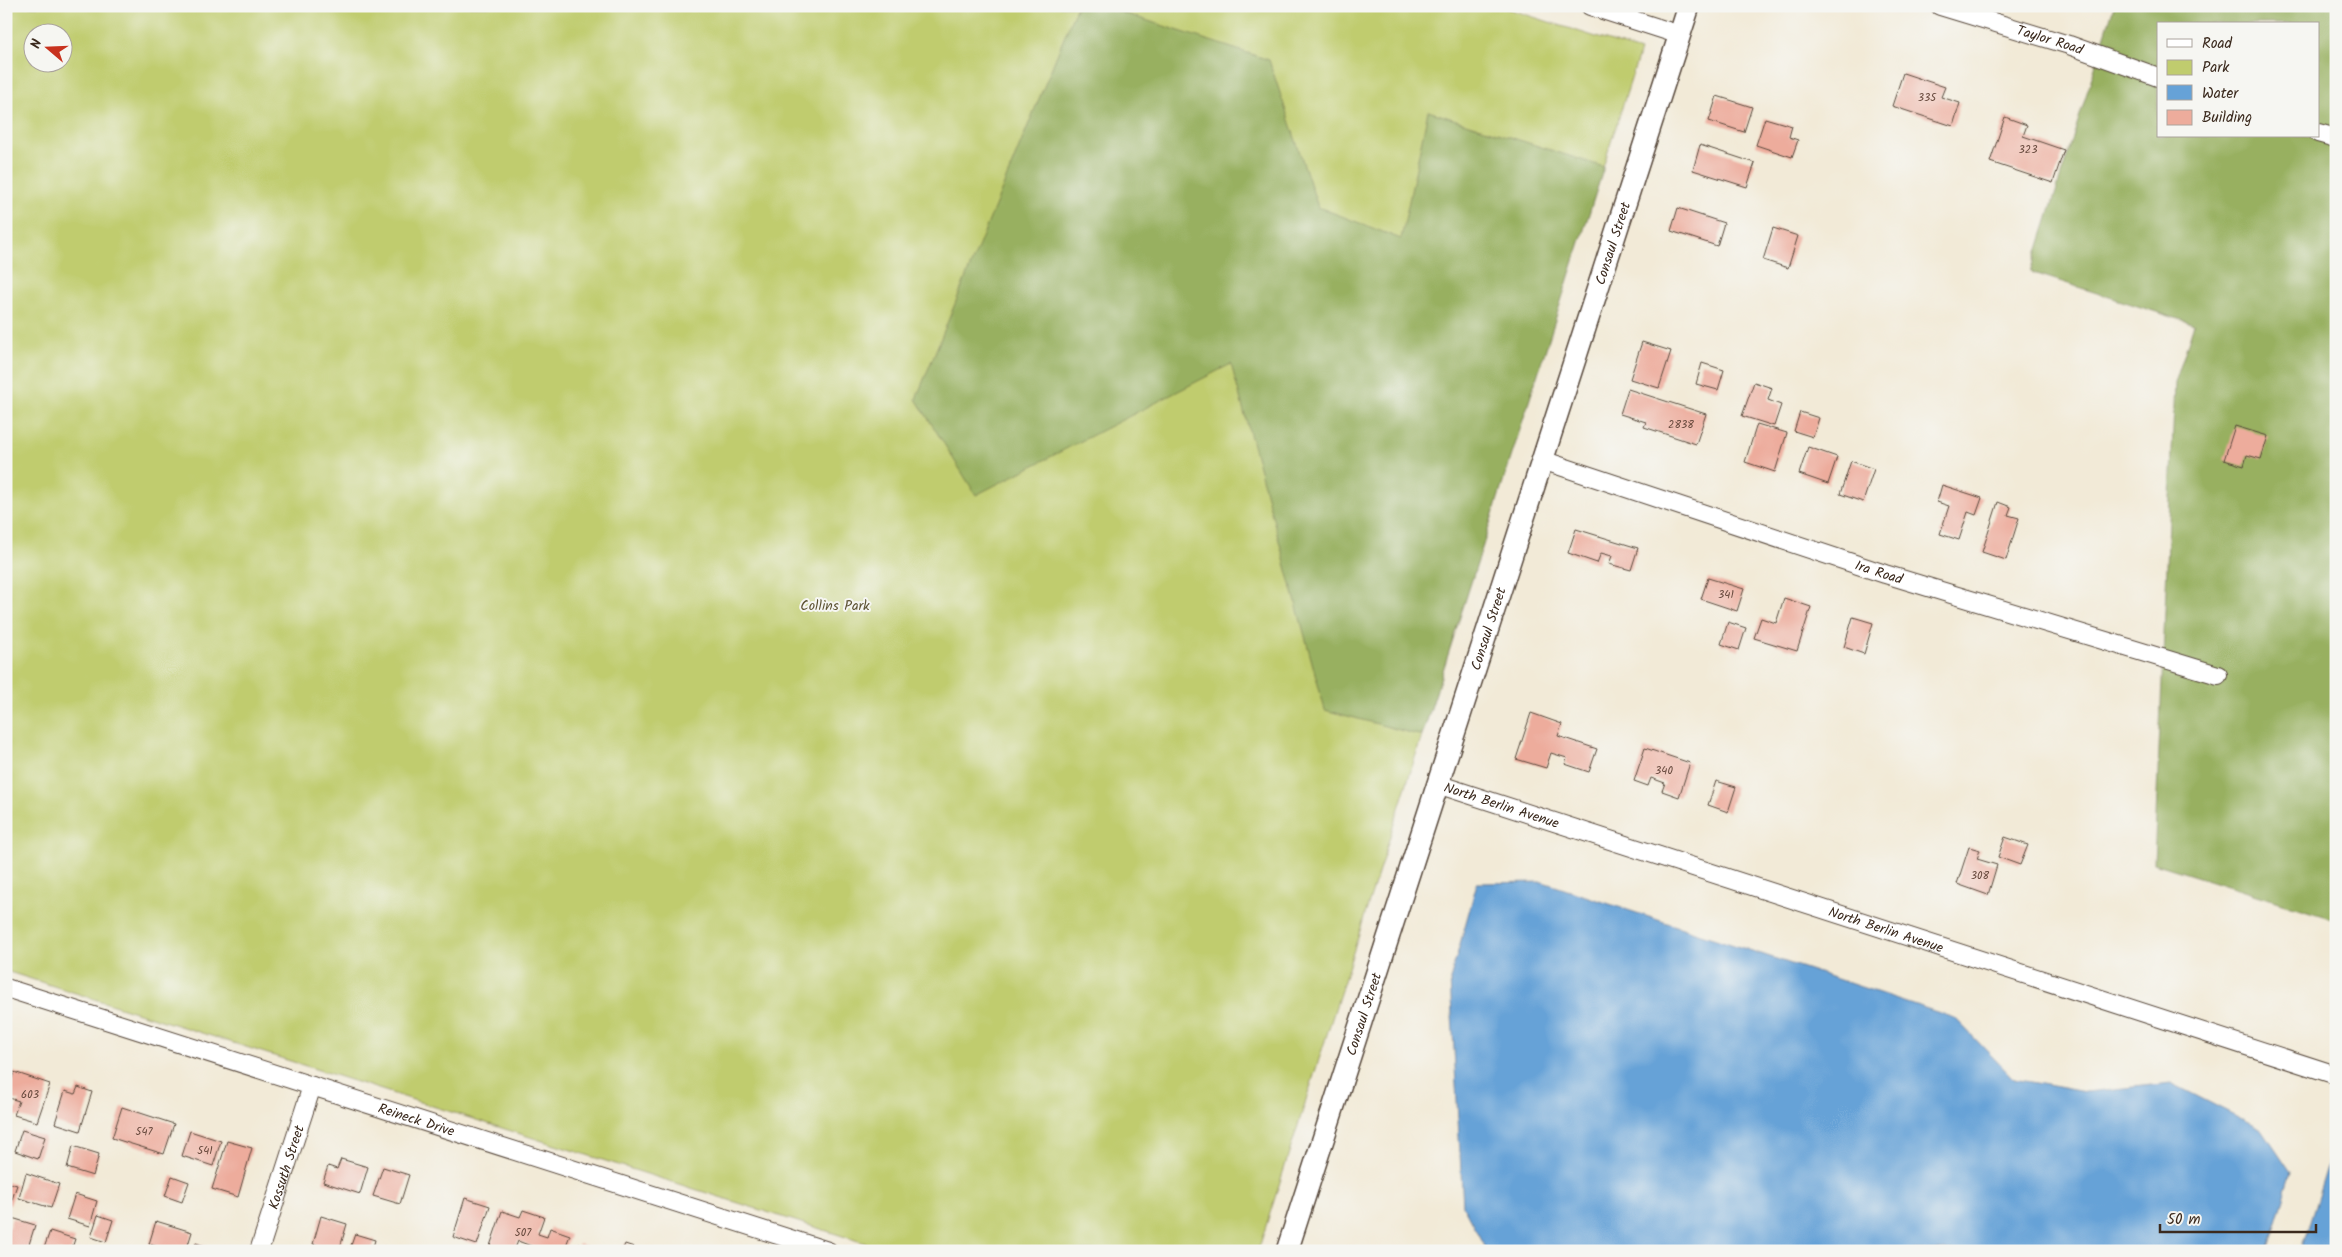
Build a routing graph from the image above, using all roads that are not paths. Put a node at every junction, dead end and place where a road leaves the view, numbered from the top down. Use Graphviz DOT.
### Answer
graph roads {
  1 [pos="1590,6"];
  2 [pos="1689,6"];
  3 [pos="1940,6"];
  4 [pos="1680,34"];
  5 [pos="2157,77"];
  6 [pos="2320,134"];
  7 [pos="2336,138"];
  8 [pos="1542,460"];
  9 [pos="2218,675"];
  10 [pos="1437,784"];
  11 [pos="6,988"];
  12 [pos="2336,1075"];
  13 [pos="312,1086"];
  14 [pos="259,1251"];
  15 [pos="828,1251"];
  16 [pos="1288,1251"];
  1 -- 4 [label="street"];
  2 -- 4 [label="street, Consaul Street"];
  3 -- 5 [label="street, Taylor Road"];
  4 -- 8 [label="street, Consaul Street"];
  6 -- 7 [label="street"];
  8 -- 9 [label="street, Ira Road"];
  8 -- 10 [label="street, Consaul Street"];
  10 -- 12 [label="street, North Berlin Avenue"];
  10 -- 16 [label="street, Consaul Street"];
  11 -- 13 [label="street, Reineck Drive"];
  13 -- 14 [label="street, Kossuth Street"];
  13 -- 15 [label="street, Reineck Drive"];
}
